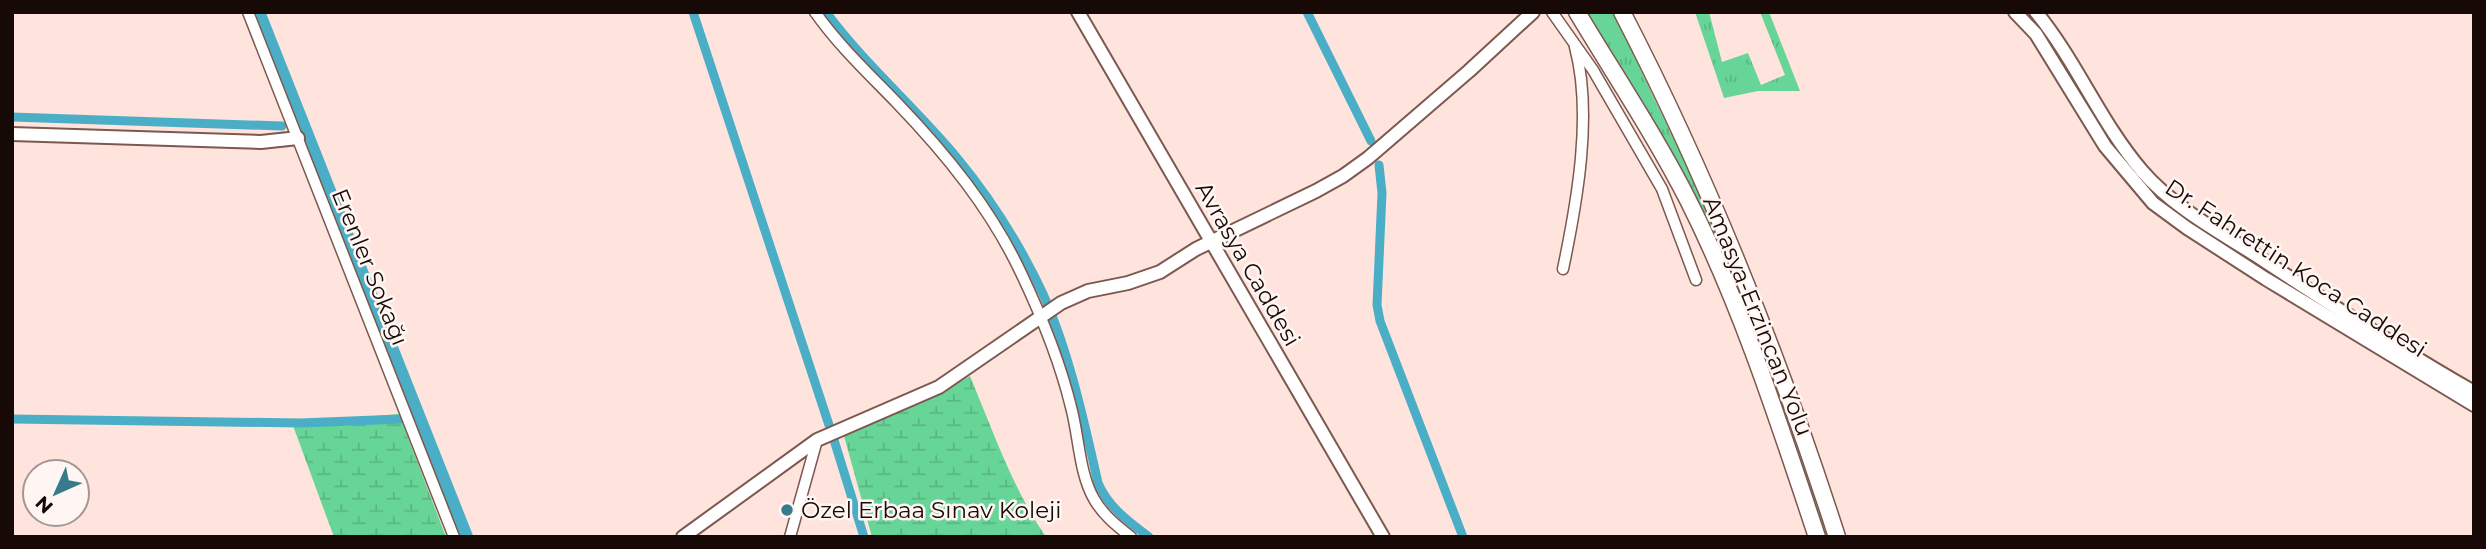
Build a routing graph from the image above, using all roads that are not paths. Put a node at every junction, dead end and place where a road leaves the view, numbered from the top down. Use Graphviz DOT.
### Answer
graph roads {
  1 [pos="248,12"];
  2 [pos="815,12"];
  3 [pos="1078,12"];
  4 [pos="1533,12"];
  5 [pos="1552,12"];
  6 [pos="1577,12"];
  7 [pos="1622,12"];
  8 [pos="2015,12"];
  9 [pos="2036,12"];
  10 [pos="1573,42"];
  11 [pos="12,134"];
  12 [pos="298,138"];
  13 [pos="1211,242"];
  14 [pos="1563,269"];
  15 [pos="1696,280"];
  16 [pos="1039,316"];
  17 [pos="2474,392"];
  18 [pos="2474,405"];
  19 [pos="817,440"];
  20 [pos="454,537"];
  21 [pos="683,537"];
  22 [pos="790,537"];
  23 [pos="1131,537"];
  24 [pos="1383,537"];
  25 [pos="1817,537"];
  26 [pos="1837,537"];
  1 -- 12 [label="street, Erenler Sokağı"];
  2 -- 16 [label="street"];
  3 -- 13 [label="street, Avrasya Caddesi"];
  4 -- 13 [label="street"];
  5 -- 10 [label="street"];
  6 -- 25 [label="highway, Amasya-Erzincan Yolu"];
  7 -- 26 [label="highway, Amasya-Erzincan Yolu"];
  8 -- 18 [label="street, Dr. Fahrettin Koca Caddesi"];
  9 -- 17 [label="street, Dr. Fahrettin Koca Caddesi"];
  10 -- 14 [label="street"];
  10 -- 15 [label="street"];
  11 -- 12 [label="street"];
  12 -- 20 [label="street, Erenler Sokağı"];
  13 -- 16 [label="street"];
  13 -- 24 [label="street, Avrasya Caddesi"];
  16 -- 19 [label="street"];
  16 -- 23 [label="street"];
  19 -- 21 [label="street"];
  19 -- 22 [label="street"];
}
